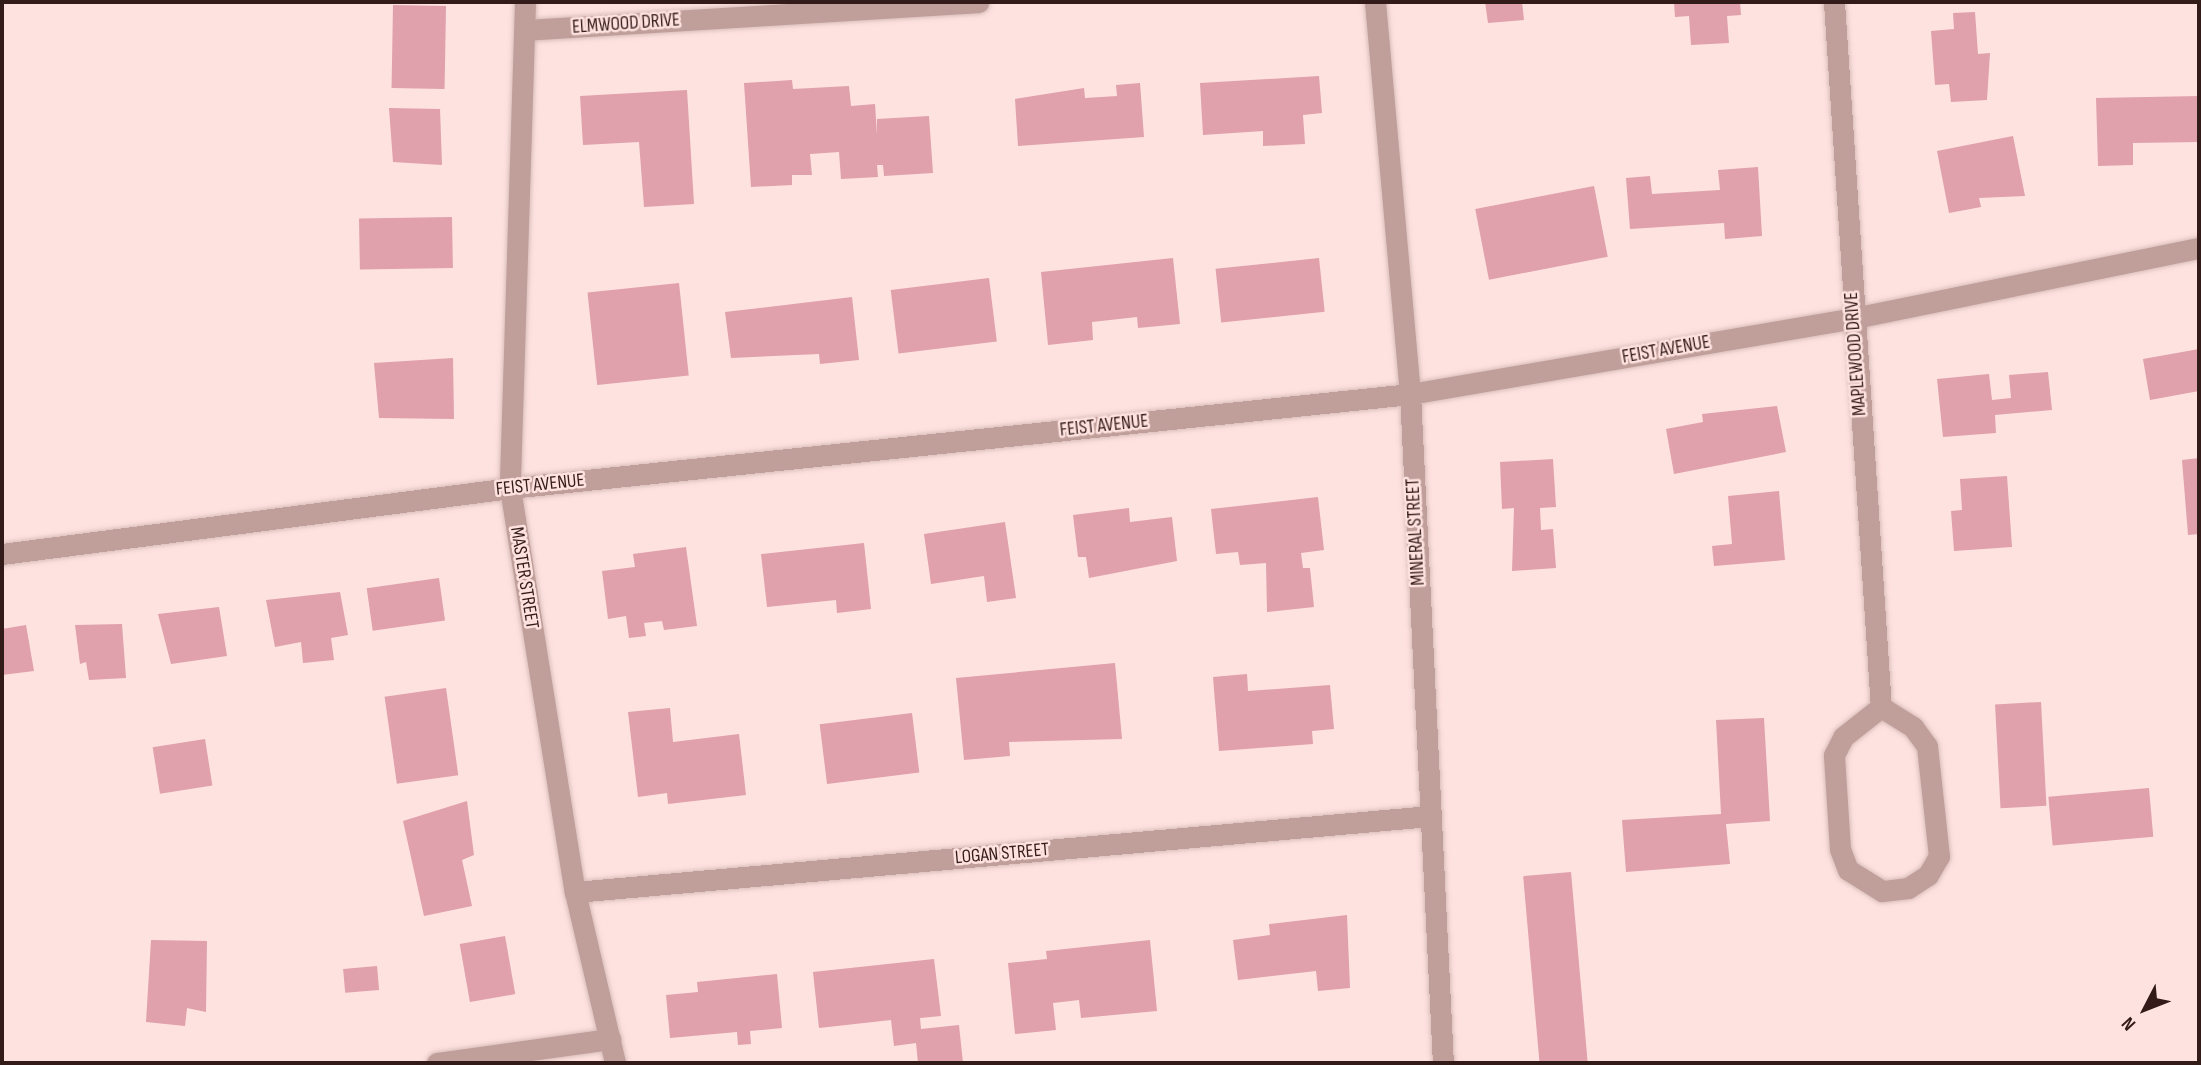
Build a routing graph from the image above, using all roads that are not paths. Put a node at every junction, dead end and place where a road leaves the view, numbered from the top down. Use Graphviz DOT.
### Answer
graph roads {
  1 [pos="525,2"];
  2 [pos="978,2"];
  3 [pos="1375,2"];
  4 [pos="1834,2"];
  5 [pos="525,30"];
  6 [pos="2199,248"];
  7 [pos="1854,318"];
  8 [pos="1410,394"];
  9 [pos="510,488"];
  10 [pos="2,554"];
  11 [pos="1881,707"];
  12 [pos="1430,816"];
  13 [pos="575,892"];
  14 [pos="610,1039"];
  15 [pos="437,1063"];
  16 [pos="614,1063"];
  17 [pos="1443,1063"];
  1 -- 5 [label="street, MASTER STREET"];
  2 -- 5 [label="street, ELMWOOD DRIVE"];
  3 -- 8 [label="street, MINERAL STREET"];
  4 -- 7 [label="street, MAPLEWOOD DRIVE"];
  5 -- 9 [label="street, MASTER STREET"];
  6 -- 7 [label="street, FEIST AVENUE"];
  7 -- 8 [label="street, FEIST AVENUE"];
  7 -- 11 [label="street, MAPLEWOOD DRIVE"];
  8 -- 9 [label="street, FEIST AVENUE"];
  8 -- 12 [label="street, MINERAL STREET"];
  9 -- 10 [label="street, FEIST AVENUE"];
  9 -- 13 [label="street, MASTER STREET"];
  11 -- 11 [label="street"];
  12 -- 13 [label="street, LOGAN STREET"];
  12 -- 17 [label="street, MINERAL STREET"];
  13 -- 14 [label="street, MASTER STREET"];
  14 -- 15 [label="street"];
  14 -- 16 [label="street, MASTER STREET"];
}
